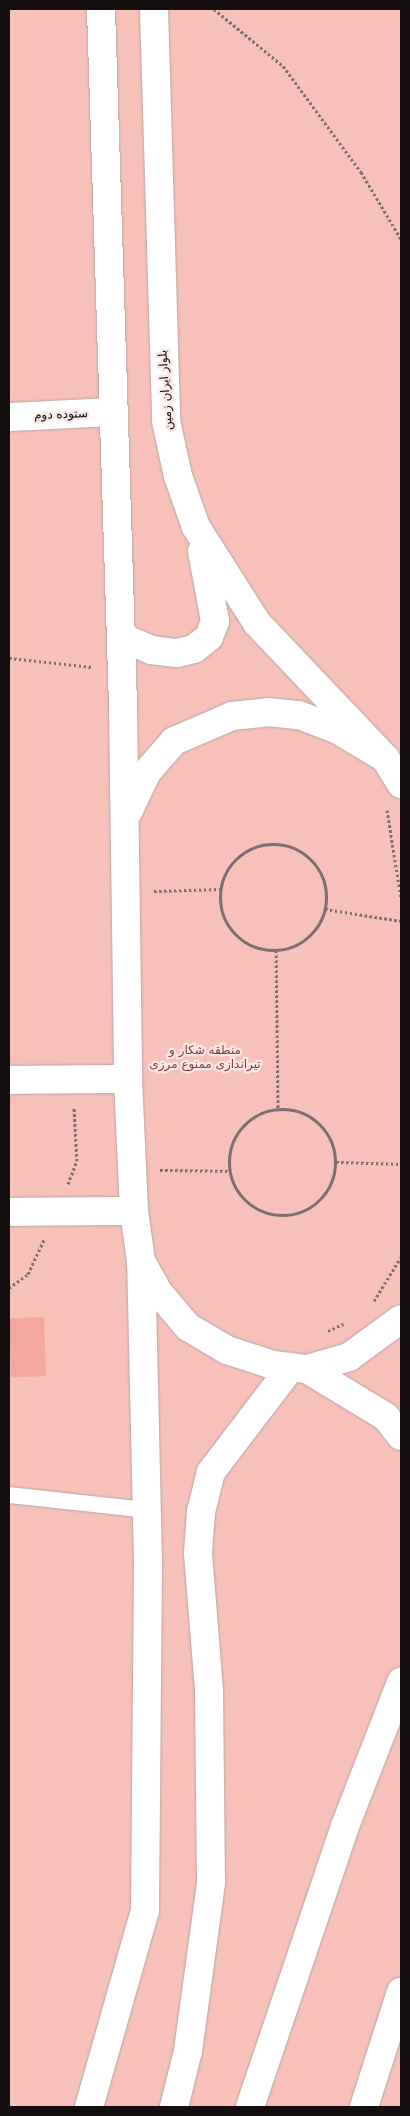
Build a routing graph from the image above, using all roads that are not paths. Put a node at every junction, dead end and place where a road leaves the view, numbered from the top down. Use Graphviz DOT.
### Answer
graph roads {
  1 [pos="101,9"];
  2 [pos="154,9"];
  3 [pos="113,412"];
  4 [pos="9,417"];
  5 [pos="196,527"];
  6 [pos="121,637"];
  7 [pos="385,758"];
  8 [pos="393,794"];
  9 [pos="126,818"];
  10 [pos="128,1078"];
  11 [pos="9,1080"];
  12 [pos="134,1211"];
  13 [pos="9,1212"];
  14 [pos="141,1261"];
  15 [pos="401,1319"];
  16 [pos="299,1368"];
  17 [pos="401,1436"];
  18 [pos="9,1495"];
  19 [pos="147,1510"];
  20 [pos="401,1682"];
  21 [pos="401,1992"];
  22 [pos="89,2107"];
  23 [pos="174,2107"];
  24 [pos="250,2107"];
  25 [pos="364,2107"];
  1 -- 3 [label="main road"];
  2 -- 5 [label="main road, بلوار ایران زمین"];
  3 -- 4 [label="main road, ستوده دوم"];
  3 -- 6 [label="main road"];
  5 -- 6 [label="main road"];
  5 -- 7 [label="main road, بلوار ایران زمین"];
  6 -- 9 [label="main road"];
  7 -- 8 [label="main road, بلوار ایران زمین"];
  7 -- 9 [label="main road"];
  9 -- 10 [label="main road"];
  10 -- 11 [label="main road"];
  10 -- 12 [label="main road"];
  12 -- 13 [label="main road"];
  12 -- 14 [label="main road"];
  14 -- 16 [label="main road"];
  14 -- 19 [label="main road"];
  15 -- 16 [label="main road"];
  16 -- 17 [label="main road"];
  16 -- 23 [label="main road"];
  18 -- 19 [label="lane"];
  19 -- 22 [label="main road"];
  20 -- 24 [label="main road"];
  21 -- 25 [label="main road"];
}
